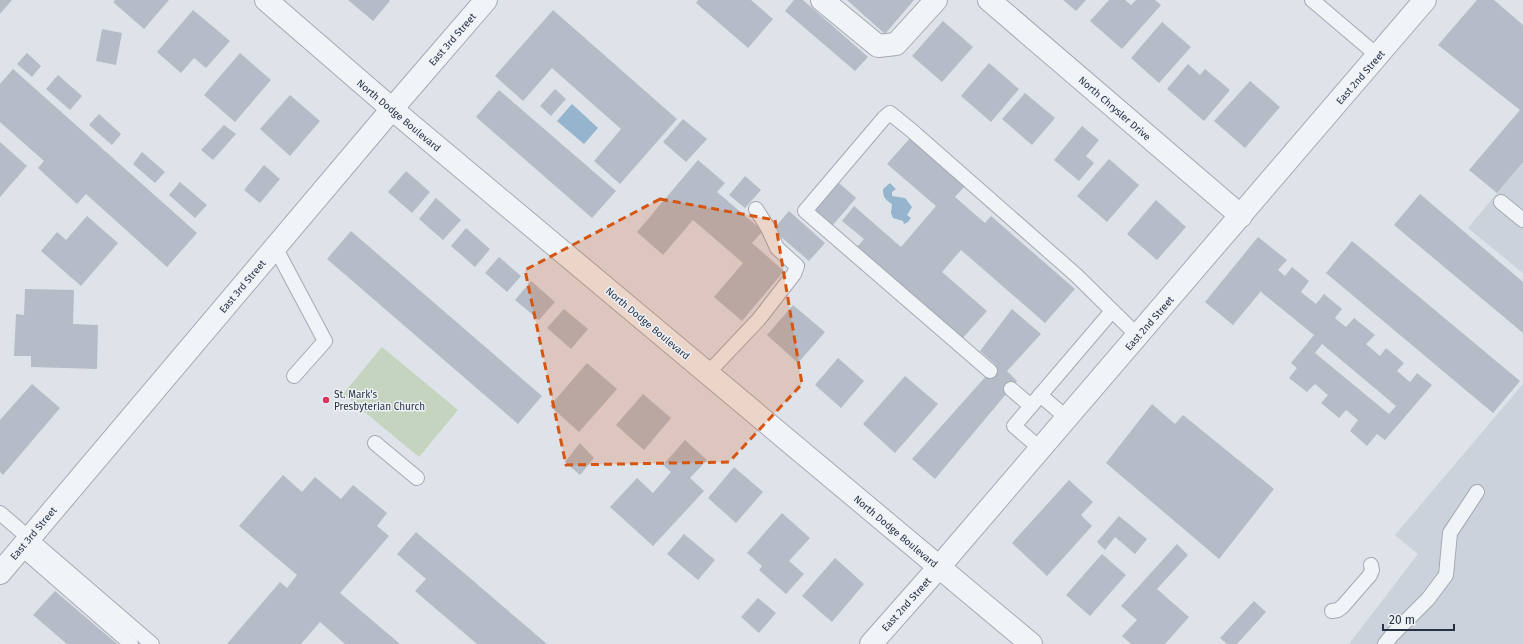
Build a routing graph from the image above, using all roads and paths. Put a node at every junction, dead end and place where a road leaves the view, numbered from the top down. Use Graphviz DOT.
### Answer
graph roads {
  1 [pos="266,0"];
  2 [pos="486,0"];
  3 [pos="822,0"];
  4 [pos="936,0"];
  5 [pos="989,0"];
  6 [pos="1312,0"];
  7 [pos="1425,0"];
  8 [pos="1378,56"];
  9 [pos="392,109"];
  10 [pos="1501,202"];
  11 [pos="756,209"];
  12 [pos="1241,216"];
  13 [pos="1523,220"];
  14 [pos="275,247"];
  15 [pos="1112,311"];
  16 [pos="1138,336"];
  17 [pos="990,371"];
  18 [pos="708,373"];
  19 [pos="294,376"];
  20 [pos="1011,388"];
  21 [pos="1040,395"];
  22 [pos="1031,406"];
  23 [pos="1067,418"];
  24 [pos="375,443"];
  25 [pos="1041,449"];
  26 [pos="417,478"];
  27 [pos="1477,492"];
  28 [pos="0,513"];
  29 [pos="25,544"];
  30 [pos="1371,565"];
  31 [pos="940,567"];
  32 [pos="0,573"];
  33 [pos="1332,611"];
  34 [pos="131,644"];
  35 [pos="152,644"];
  36 [pos="871,644"];
  37 [pos="1031,644"];
  38 [pos="1385,644"];
  1 -- 9 [label="street, North Dodge Boulevard"];
  2 -- 9 [label="street, East 3rd Street"];
  3 -- 4 [label="street"];
  5 -- 12 [label="street, North Chrysler Drive"];
  6 -- 8 [label="lane"];
  7 -- 8 [label="street, East 2nd Street"];
  8 -- 12 [label="street, East 2nd Street"];
  9 -- 14 [label="street, East 3rd Street"];
  9 -- 18 [label="street, North Dodge Boulevard"];
  10 -- 13 [label="lane"];
  11 -- 18 [label="lane"];
  12 -- 16 [label="street, East 2nd Street"];
  14 -- 19 [label="lane"];
  14 -- 29 [label="street, East 3rd Street"];
  15 -- 16 [label="lane"];
  15 -- 17 [label="lane"];
  15 -- 21 [label="lane"];
  16 -- 23 [label="street, East 2nd Street"];
  18 -- 31 [label="street, North Dodge Boulevard"];
  20 -- 22 [label="lane"];
  21 -- 22 [label="lane"];
  21 -- 23 [label="lane"];
  22 -- 25 [label="lane"];
  23 -- 25 [label="street, East 2nd Street"];
  24 -- 26 [label="lane"];
  25 -- 31 [label="street, East 2nd Street"];
  27 -- 38 [label="lane"];
  28 -- 29 [label="lane"];
  29 -- 32 [label="street, East 3rd Street"];
  29 -- 34 [label="lane"];
  29 -- 35 [label="lane"];
  30 -- 33 [label="lane"];
  31 -- 36 [label="street, East 2nd Street"];
  31 -- 37 [label="street, North Dodge Boulevard"];
}
